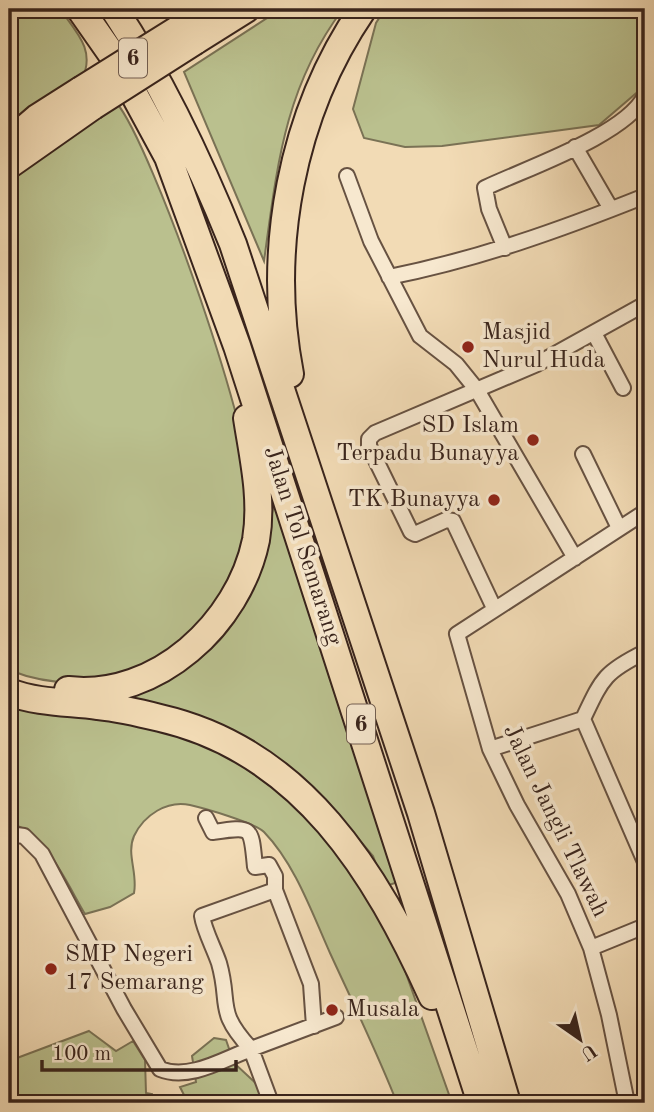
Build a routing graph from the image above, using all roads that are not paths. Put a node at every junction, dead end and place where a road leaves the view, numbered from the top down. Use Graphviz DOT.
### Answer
graph roads {
  1 [pos="80,9"];
  2 [pos="114,9"];
  3 [pos="211,9"];
  4 [pos="246,9"];
  5 [pos="363,9"];
  6 [pos="190,33"];
  7 [pos="645,96"];
  8 [pos="87,98"];
  9 [pos="9,142"];
  10 [pos="575,147"];
  11 [pos="9,165"];
  12 [pos="346,176"];
  13 [pos="645,196"];
  14 [pos="611,209"];
  15 [pos="505,248"];
  16 [pos="389,277"];
  17 [pos="645,304"];
  18 [pos="594,333"];
  19 [pos="237,346"];
  20 [pos="624,388"];
  21 [pos="477,390"];
  22 [pos="583,454"];
  23 [pos="645,512"];
  24 [pos="620,528"];
  25 [pos="330,542"];
  26 [pos="575,558"];
  27 [pos="494,608"];
  28 [pos="645,652"];
  29 [pos="9,677"];
  30 [pos="9,692"];
  31 [pos="583,719"];
  32 [pos="490,749"];
  33 [pos="206,818"];
  34 [pos="9,834"];
  35 [pos="645,862"];
  36 [pos="275,890"];
  37 [pos="645,926"];
  38 [pos="591,948"];
  39 [pos="336,1017"];
  40 [pos="314,1026"];
  41 [pos="251,1049"];
  42 [pos="271,1103"];
  43 [pos="481,1103"];
  44 [pos="507,1103"];
  45 [pos="627,1103"];
  1 -- 19 [label="highway, Jalan Tol Semarang / 6"];
  2 -- 25 [label="highway, Jalan Tol Semarang / 6"];
  3 -- 6 [label="highway, 6"];
  4 -- 6 [label="highway, 6"];
  5 -- 25 [label="highway, 6"];
  6 -- 8 [label="highway, 6, bridge"];
  7 -- 10 [label="street"];
  8 -- 9 [label="highway, 6"];
  8 -- 11 [label="highway, 6"];
  10 -- 14 [label="street"];
  10 -- 15 [label="street"];
  12 -- 16 [label="street"];
  13 -- 14 [label="street"];
  14 -- 15 [label="street"];
  15 -- 16 [label="street"];
  16 -- 21 [label="street"];
  17 -- 18 [label="street"];
  18 -- 20 [label="street"];
  18 -- 21 [label="street"];
  19 -- 29 [label="highway, 6"];
  19 -- 43 [label="highway, Jalan Tol Semarang / 6"];
  21 -- 26 [label="street"];
  21 -- 27 [label="street"];
  22 -- 24 [label="street"];
  23 -- 24 [label="street"];
  24 -- 26 [label="street"];
  25 -- 44 [label="highway, Jalan Tol Semarang / 6"];
  26 -- 27 [label="street"];
  27 -- 32 [label="street, Jalan Jangli Tlawah"];
  28 -- 31 [label="street"];
  30 -- 43 [label="highway, 6"];
  31 -- 32 [label="street"];
  31 -- 35 [label="street"];
  32 -- 38 [label="street, Jalan Jangli Tlawah"];
  33 -- 36 [label="street"];
  34 -- 41 [label="street"];
  36 -- 40 [label="street"];
  36 -- 41 [label="street"];
  37 -- 38 [label="street"];
  38 -- 45 [label="street, Jalan Jangli Tlawah"];
  39 -- 40 [label="street"];
  40 -- 41 [label="street"];
  41 -- 42 [label="street"];
}
